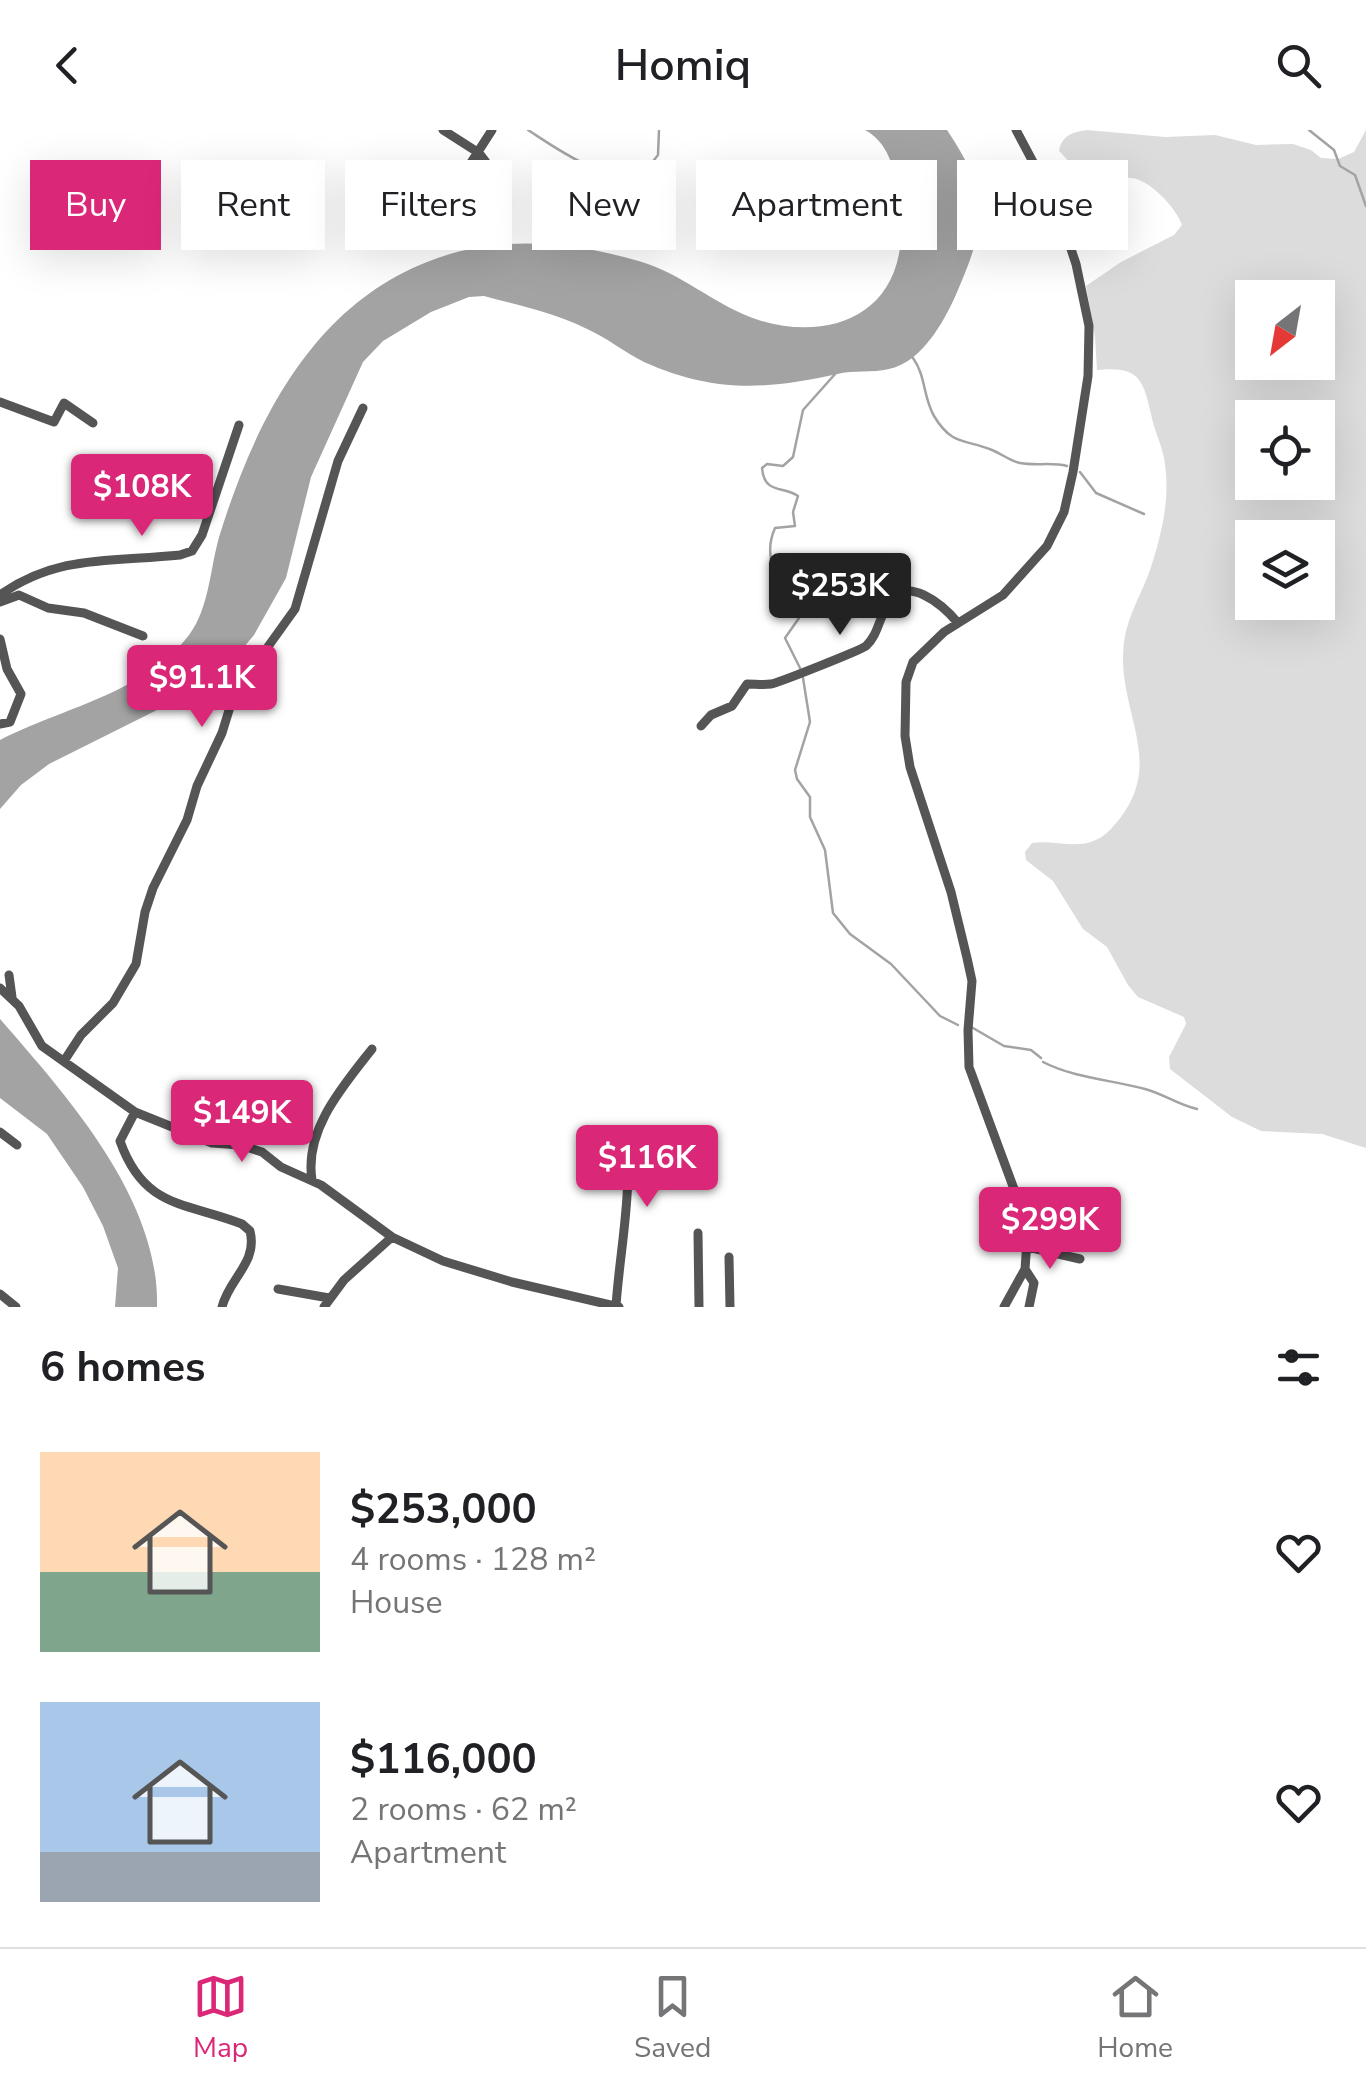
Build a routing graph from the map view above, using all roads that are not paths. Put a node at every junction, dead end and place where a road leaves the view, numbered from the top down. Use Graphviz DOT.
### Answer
graph roads {
  1 [pos="443,130"];
  2 [pos="492,130"];
  3 [pos="1016,130"];
  4 [pos="479,154"];
  5 [pos="473,160"];
  6 [pos="484,160"];
  7 [pos="0,402"];
  8 [pos="364,408"];
  9 [pos="93,423"];
  10 [pos="238,426"];
  11 [pos="0,599"];
  12 [pos="958,623"];
  13 [pos="143,636"];
  14 [pos="0,639"];
  15 [pos="0,724"];
  16 [pos="701,726"];
  17 [pos="8,975"];
  18 [pos="0,988"];
  19 [pos="12,998"];
  20 [pos="372,1049"];
  21 [pos="64,1061"];
  22 [pos="135,1112"];
  23 [pos="0,1132"];
  24 [pos="18,1145"];
  25 [pos="590,1160"];
  26 [pos="312,1180"];
  27 [pos="698,1233"];
  28 [pos="392,1237"];
  29 [pos="1028,1248"];
  30 [pos="729,1257"];
  31 [pos="1080,1259"];
  32 [pos="1026,1269"];
  33 [pos="278,1289"];
  34 [pos="0,1294"];
  35 [pos="326,1302"];
  36 [pos="614,1306"];
  37 [pos="16,1307"];
  38 [pos="222,1307"];
  39 [pos="699,1307"];
  40 [pos="730,1307"];
  41 [pos="1004,1307"];
  42 [pos="1029,1307"];
  1 -- 4 [label="street"];
  2 -- 4 [label="street"];
  3 -- 12 [label="street"];
  4 -- 5 [label="street"];
  4 -- 6 [label="street"];
  7 -- 9 [label="street"];
  8 -- 21 [label="street"];
  10 -- 11 [label="street"];
  11 -- 13 [label="street"];
  12 -- 16 [label="street"];
  12 -- 29 [label="street"];
  14 -- 15 [label="street"];
  17 -- 19 [label="street"];
  18 -- 19 [label="street"];
  19 -- 21 [label="street"];
  20 -- 26 [label="street"];
  21 -- 22 [label="street"];
  22 -- 26 [label="street"];
  22 -- 38 [label="street"];
  23 -- 24 [label="street"];
  25 -- 36 [label="street"];
  26 -- 28 [label="street"];
  27 -- 39 [label="street"];
  28 -- 35 [label="street"];
  28 -- 36 [label="street"];
  29 -- 31 [label="street"];
  29 -- 32 [label="street"];
  30 -- 40 [label="street"];
  32 -- 41 [label="street"];
  32 -- 42 [label="street"];
  33 -- 35 [label="street"];
  34 -- 37 [label="street"];
}
